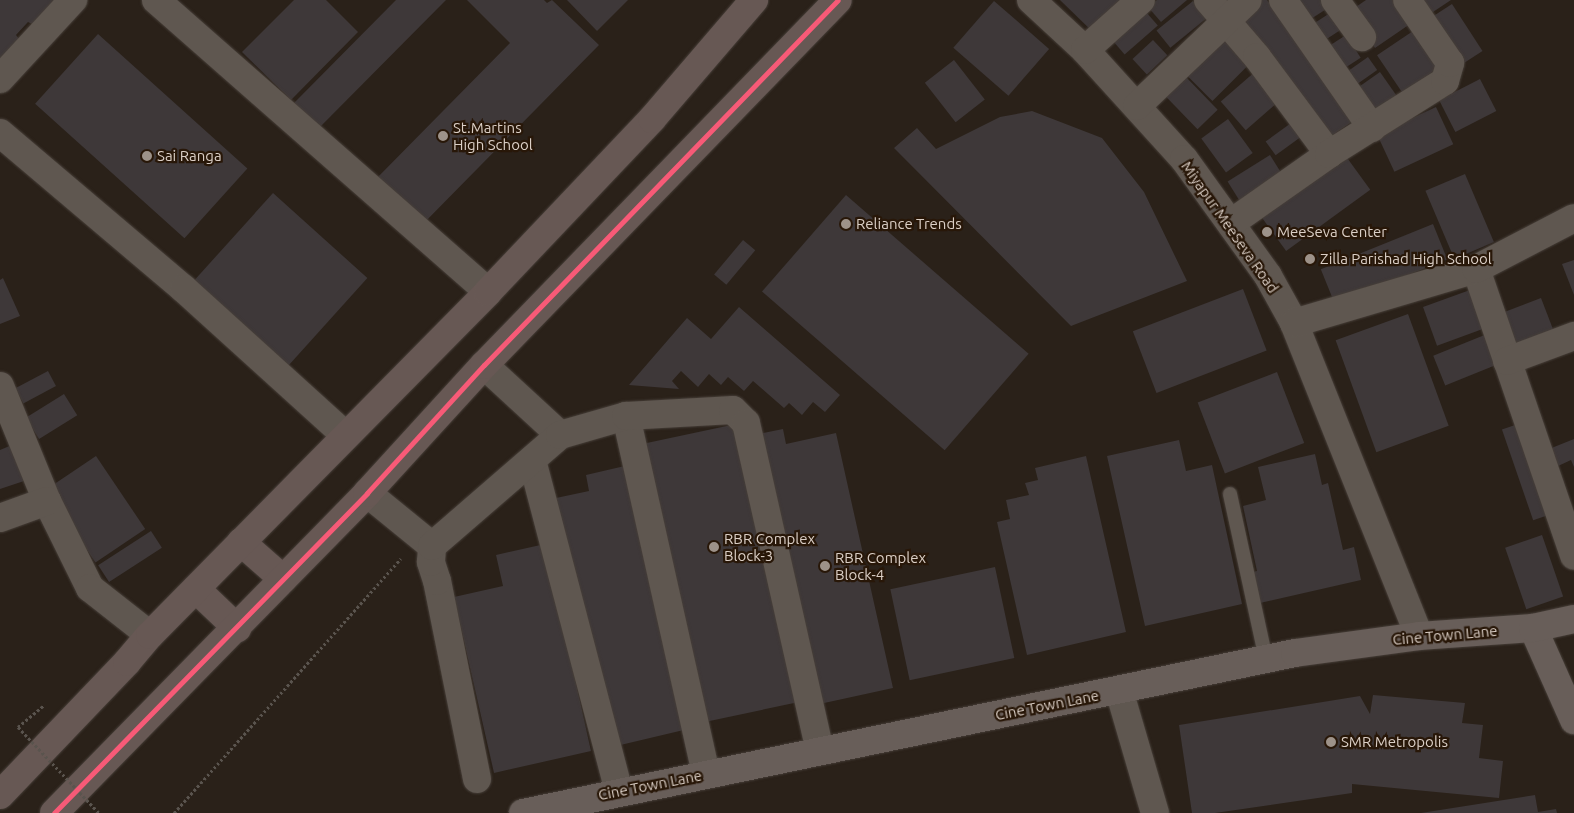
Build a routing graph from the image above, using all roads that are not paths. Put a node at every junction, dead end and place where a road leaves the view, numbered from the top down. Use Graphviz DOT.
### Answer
graph roads {
  1 [pos="73,0"];
  2 [pos="156,0"];
  3 [pos="754,0"];
  4 [pos="838,0"];
  5 [pos="1031,0"];
  6 [pos="1141,0"];
  7 [pos="1208,0"];
  8 [pos="1248,0"];
  9 [pos="1283,0"];
  10 [pos="1335,0"];
  11 [pos="1407,0"];
  12 [pos="1226,20"];
  13 [pos="1362,37"];
  14 [pos="1085,50"];
  15 [pos="0,79"];
  16 [pos="1137,106"];
  17 [pos="1372,128"];
  18 [pos="0,133"];
  19 [pos="1329,154"];
  20 [pos="1574,218"];
  21 [pos="1231,223"];
  22 [pos="1476,269"];
  23 [pos="488,292"];
  24 [pos="1294,323"];
  25 [pos="1574,336"];
  26 [pos="1507,361"];
  27 [pos="484,365"];
  28 [pos="0,386"];
  29 [pos="626,416"];
  30 [pos="345,435"];
  31 [pos="560,435"];
  32 [pos="532,460"];
  33 [pos="367,493"];
  34 [pos="1230,494"];
  35 [pos="47,501"];
  36 [pos="0,518"];
  37 [pos="425,541"];
  38 [pos="241,542"];
  39 [pos="1574,556"];
  40 [pos="284,580"];
  41 [pos="196,589"];
  42 [pos="1574,619"];
  43 [pos="237,628"];
  44 [pos="1533,628"];
  45 [pos="150,635"];
  46 [pos="1419,636"];
  47 [pos="1266,659"];
  48 [pos="1119,690"];
  49 [pos="1574,720"];
  50 [pos="820,751"];
  51 [pos="706,774"];
  52 [pos="477,779"];
  53 [pos="619,792"];
  54 [pos="0,795"];
  55 [pos="61,810"];
  56 [pos="522,813"];
  57 [pos="1155,813"];
  1 -- 15 [label="street"];
  2 -- 23 [label="street"];
  3 -- 23 [label="highway"];
  4 -- 27 [label="highway"];
  5 -- 14 [label="street, Miyapur MeeSeva Road"];
  6 -- 14 [label="street"];
  7 -- 12 [label="street"];
  8 -- 12 [label="street"];
  9 -- 17 [label="street"];
  10 -- 13 [label="street"];
  11 -- 17 [label="street"];
  12 -- 16 [label="street"];
  12 -- 19 [label="street"];
  14 -- 16 [label="street, Miyapur MeeSeva Road"];
  16 -- 21 [label="street, Miyapur MeeSeva Road"];
  17 -- 19 [label="street"];
  18 -- 30 [label="street"];
  19 -- 21 [label="street"];
  20 -- 22 [label="street"];
  21 -- 24 [label="street, Miyapur MeeSeva Road"];
  22 -- 24 [label="street"];
  22 -- 26 [label="street"];
  23 -- 30 [label="highway"];
  24 -- 46 [label="street, Miyapur MeeSeva Road"];
  25 -- 26 [label="street"];
  26 -- 39 [label="street"];
  27 -- 31 [label="street"];
  27 -- 33 [label="highway"];
  28 -- 35 [label="street"];
  29 -- 31 [label="street"];
  29 -- 50 [label="street"];
  29 -- 51 [label="street"];
  30 -- 38 [label="highway"];
  31 -- 32 [label="street"];
  32 -- 37 [label="street"];
  32 -- 53 [label="street"];
  33 -- 37 [label="street"];
  33 -- 40 [label="highway"];
  34 -- 47 [label="lane"];
  35 -- 36 [label="street"];
  35 -- 45 [label="street"];
  37 -- 52 [label="street"];
  38 -- 40 [label="highway"];
  38 -- 41 [label="highway"];
  40 -- 43 [label="highway"];
  41 -- 43 [label="highway"];
  41 -- 45 [label="highway"];
  42 -- 44 [label="street, Cine Town Lane"];
  43 -- 55 [label="highway"];
  44 -- 46 [label="street, Cine Town Lane"];
  44 -- 49 [label="street"];
  45 -- 54 [label="highway"];
  46 -- 47 [label="street, Cine Town Lane"];
  47 -- 48 [label="street, Cine Town Lane"];
  48 -- 50 [label="street, Cine Town Lane"];
  48 -- 57 [label="street"];
  50 -- 51 [label="street, Cine Town Lane"];
  51 -- 53 [label="street, Cine Town Lane"];
  53 -- 56 [label="street, Cine Town Lane"];
}
